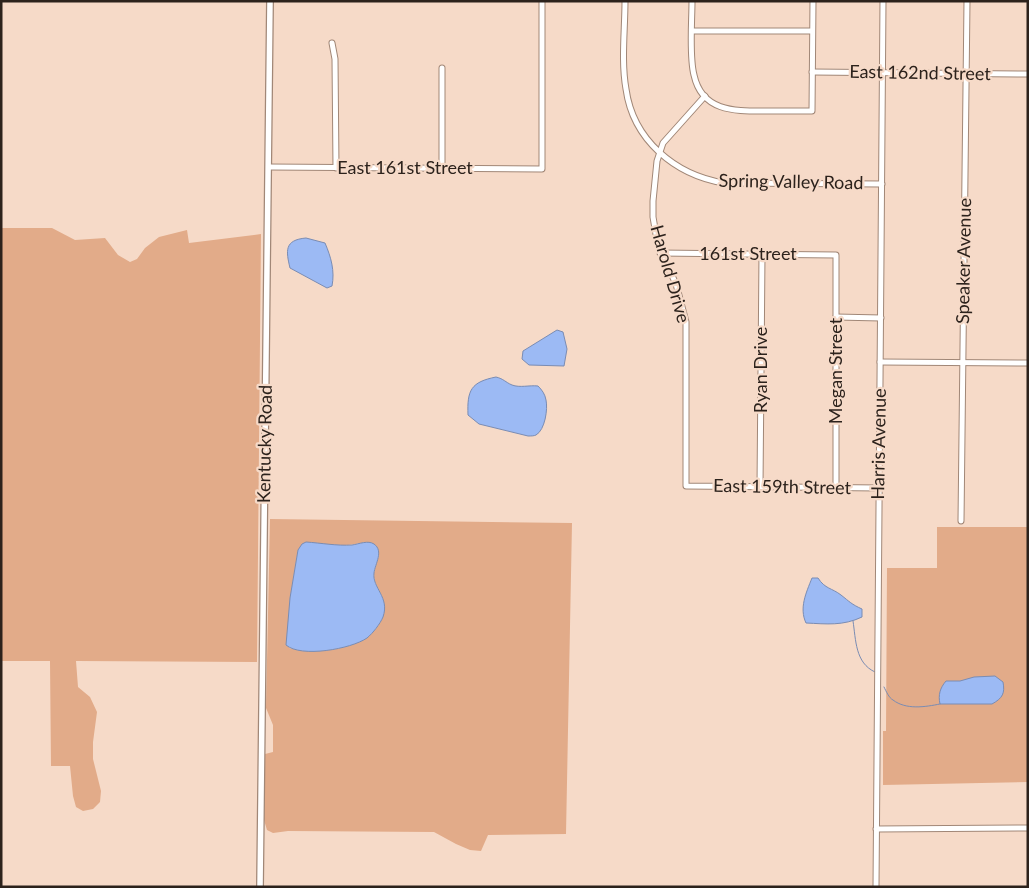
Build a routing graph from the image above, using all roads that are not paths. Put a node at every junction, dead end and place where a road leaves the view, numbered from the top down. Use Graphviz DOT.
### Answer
graph roads {
  1 [pos="270,1"];
  2 [pos="542,1"];
  3 [pos="625,1"];
  4 [pos="692,1"];
  5 [pos="813,1"];
  6 [pos="883,1"];
  7 [pos="968,1"];
  8 [pos="692,31"];
  9 [pos="812,31"];
  10 [pos="332,43"];
  11 [pos="442,68"];
  12 [pos="812,72"];
  13 [pos="883,72"];
  14 [pos="966,73"];
  15 [pos="1028,74"];
  16 [pos="705,96"];
  17 [pos="659,152"];
  18 [pos="269,167"];
  19 [pos="336,168"];
  20 [pos="442,168"];
  21 [pos="882,184"];
  22 [pos="660,253"];
  23 [pos="762,254"];
  24 [pos="836,255"];
  25 [pos="836,317"];
  26 [pos="881,318"];
  27 [pos="880,362"];
  28 [pos="963,363"];
  29 [pos="1028,364"];
  30 [pos="686,486"];
  31 [pos="760,487"];
  32 [pos="836,488"];
  33 [pos="879,488"];
  34 [pos="961,521"];
  35 [pos="1028,828"];
  36 [pos="876,829"];
  37 [pos="260,887"];
  38 [pos="876,887"];
  1 -- 18 [label="street, Kentucky Road"];
  2 -- 20 [label="street, East 161st Street"];
  3 -- 17 [label="street, Spring Valley Road"];
  4 -- 8 [label="street"];
  5 -- 9 [label="street"];
  6 -- 13 [label="street, Harris Avenue"];
  7 -- 14 [label="street, Speaker Avenue"];
  8 -- 9 [label="street"];
  8 -- 16 [label="street"];
  9 -- 12 [label="street"];
  10 -- 19 [label="street"];
  11 -- 20 [label="street"];
  12 -- 13 [label="street, East 162nd Street"];
  12 -- 16 [label="street"];
  13 -- 14 [label="street, East 162nd Street"];
  13 -- 21 [label="street, Harris Avenue"];
  14 -- 15 [label="street, East 162nd Street"];
  14 -- 28 [label="street, Speaker Avenue"];
  16 -- 17 [label="street"];
  17 -- 21 [label="street, Spring Valley Road"];
  17 -- 22 [label="street, Harold Drive"];
  18 -- 19 [label="street, East 161st Street"];
  18 -- 37 [label="street, Kentucky Road"];
  19 -- 20 [label="street, East 161st Street"];
  21 -- 26 [label="street, Harris Avenue"];
  22 -- 23 [label="street, 161st Street"];
  22 -- 30 [label="street, Harold Drive"];
  23 -- 24 [label="street, 161st Street"];
  23 -- 31 [label="street, Ryan Drive"];
  24 -- 25 [label="street, Megan Street"];
  25 -- 26 [label="street"];
  25 -- 32 [label="street, Megan Street"];
  26 -- 27 [label="street, Harris Avenue"];
  27 -- 28 [label="street"];
  27 -- 33 [label="street, Harris Avenue"];
  28 -- 29 [label="street"];
  28 -- 34 [label="street, Speaker Avenue"];
  30 -- 31 [label="street, East 159th Street"];
  31 -- 32 [label="street, East 159th Street"];
  32 -- 33 [label="street, East 159th Street"];
  33 -- 36 [label="street, Harris Avenue"];
  35 -- 36 [label="street"];
  36 -- 38 [label="street, Harris Avenue"];
}
